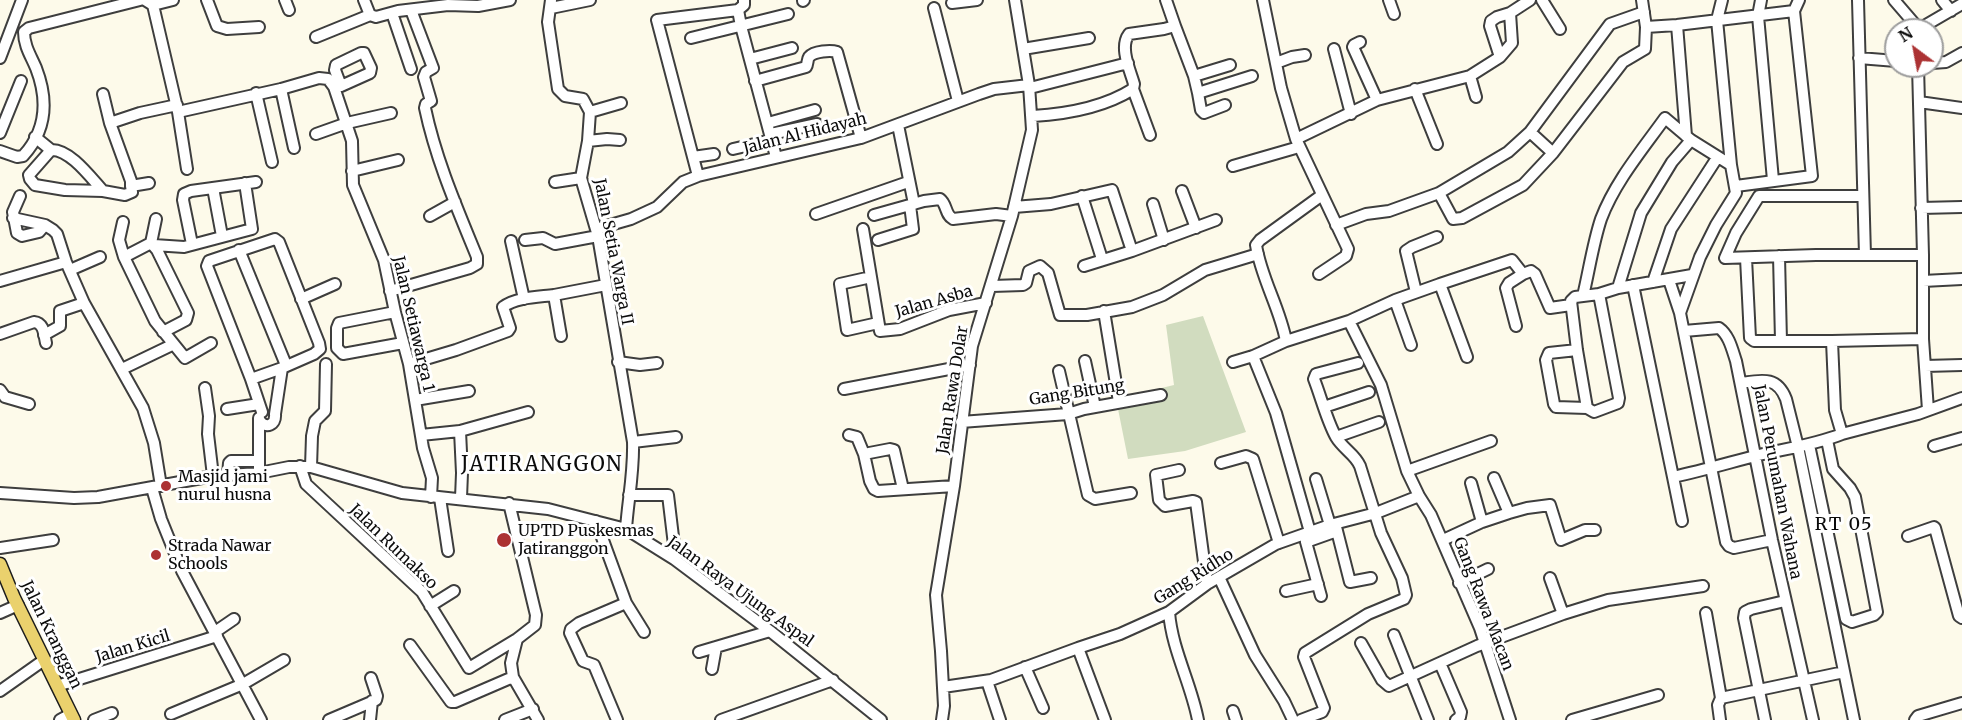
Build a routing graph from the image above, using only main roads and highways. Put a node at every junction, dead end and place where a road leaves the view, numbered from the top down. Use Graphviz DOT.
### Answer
graph roads {
  1 [pos="0,564"];
  2 [pos="68,718"];
  1 -- 2 [label="main road, Jalan Kranggan"];
}
